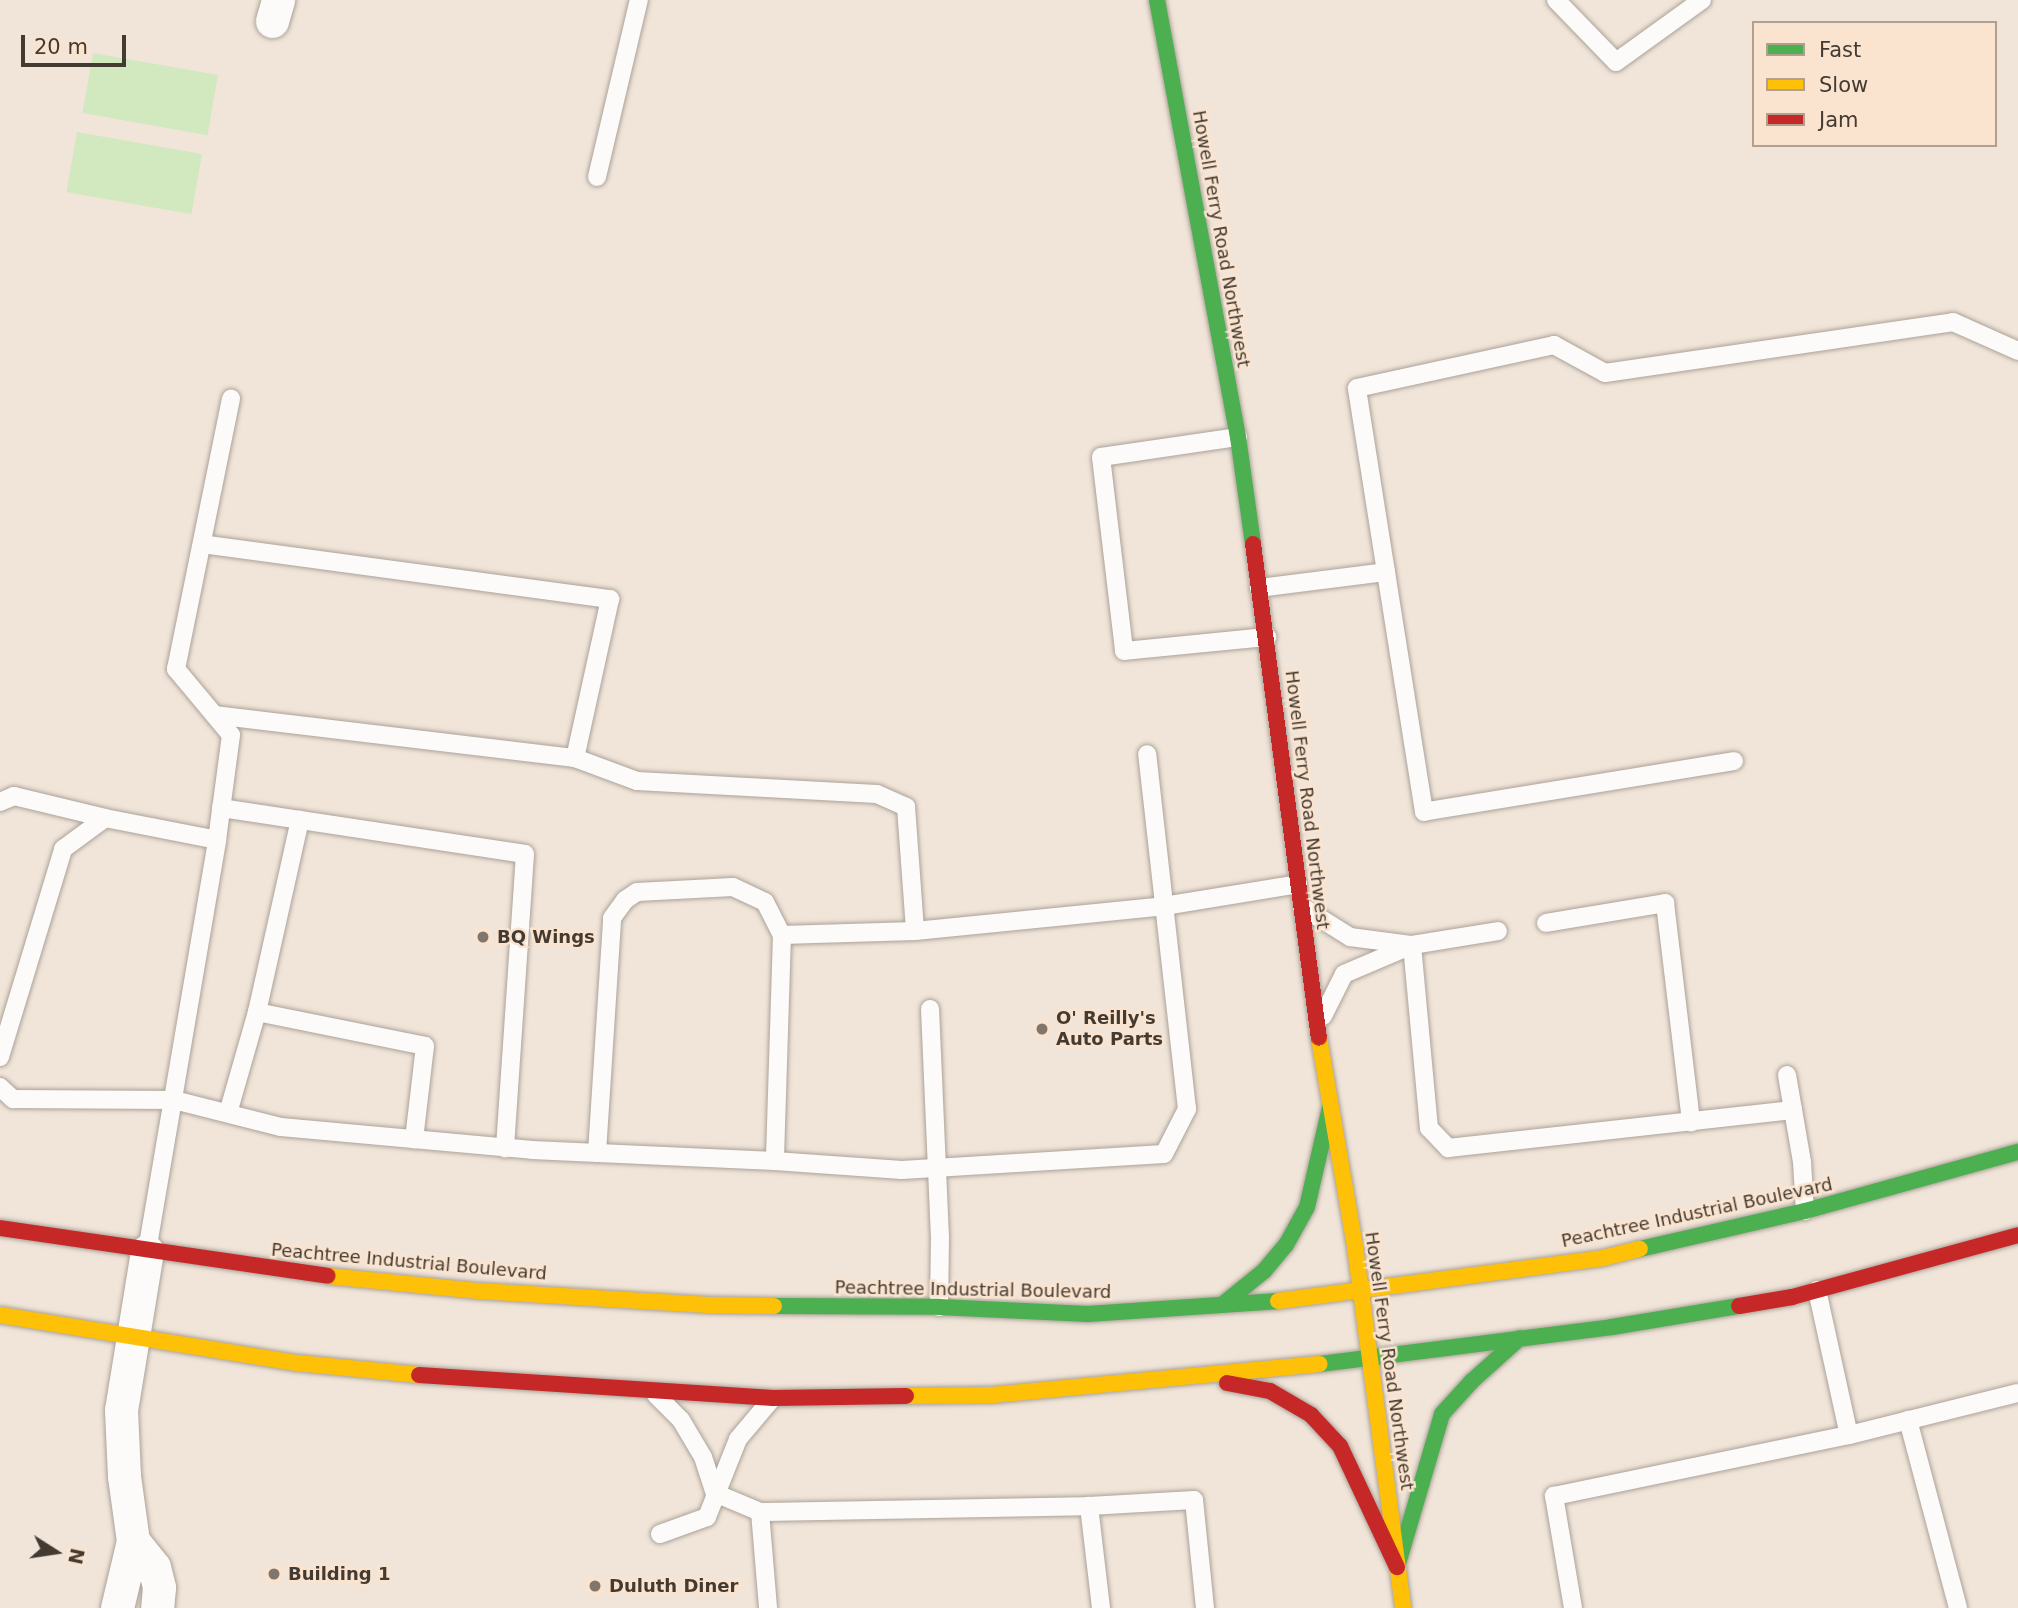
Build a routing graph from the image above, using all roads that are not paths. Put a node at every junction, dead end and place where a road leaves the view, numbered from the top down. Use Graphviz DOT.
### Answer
graph roads {
  1 [pos="639,0"];
  2 [pos="1157,0"];
  3 [pos="1556,0"];
  4 [pos="1702,0"];
  5 [pos="597,177"];
  6 [pos="2018,351"];
  7 [pos="231,399"];
  8 [pos="1238,438"];
  9 [pos="202,544"];
  10 [pos="1386,572"];
  11 [pos="1259,588"];
  12 [pos="1267,637"];
  13 [pos="215,715"];
  14 [pos="1147,754"];
  15 [pos="575,758"];
  16 [pos="1734,761"];
  17 [pos="0,803"];
  18 [pos="221,808"];
  19 [pos="105,818"];
  20 [pos="300,820"];
  21 [pos="218,840"];
  22 [pos="1298,884"];
  23 [pos="1164,906"];
  24 [pos="1301,906"];
  25 [pos="1546,922"];
  26 [pos="915,931"];
  27 [pos="1498,931"];
  28 [pos="782,936"];
  29 [pos="1412,945"];
  30 [pos="930,1009"];
  31 [pos="257,1012"];
  32 [pos="1317,1028"];
  33 [pos="0,1057"];
  34 [pos="1787,1075"];
  35 [pos="4,1094"];
  36 [pos="174,1100"];
  37 [pos="1331,1107"];
  38 [pos="1793,1110"];
  39 [pos="228,1113"];
  40 [pos="1690,1122"];
  41 [pos="414,1139"];
  42 [pos="505,1148"];
  43 [pos="2018,1152"];
  44 [pos="597,1153"];
  45 [pos="775,1161"];
  46 [pos="937,1168"];
  47 [pos="1805,1211"];
  48 [pos="0,1227"];
  49 [pos="2018,1235"];
  50 [pos="147,1251"];
  51 [pos="1817,1290"];
  52 [pos="1362,1291"];
  53 [pos="1223,1305"];
  54 [pos="939,1307"];
  55 [pos="0,1315"];
  56 [pos="1520,1338"];
  57 [pos="132,1339"];
  58 [pos="1371,1356"];
  59 [pos="1198,1377"];
  60 [pos="654,1393"];
  61 [pos="2018,1393"];
  62 [pos="773,1398"];
  63 [pos="1909,1420"];
  64 [pos="1850,1435"];
  65 [pos="715,1493"];
  66 [pos="1089,1506"];
  67 [pos="760,1512"];
  68 [pos="660,1534"];
  69 [pos="133,1541"];
  70 [pos="1397,1567"];
  71 [pos="117,1608"];
  72 [pos="158,1608"];
  73 [pos="768,1608"];
  74 [pos="1101,1608"];
  75 [pos="1205,1608"];
  76 [pos="1404,1608"];
  77 [pos="1573,1608"];
  78 [pos="1958,1608"];
  1 -- 5 [label="lane"];
  2 -- 8 [label="main road, Howell Ferry Road Northwest"];
  3 -- 4 [label="lane"];
  6 -- 10 [label="lane"];
  7 -- 9 [label="lane"];
  8 -- 11 [label="main road, Howell Ferry Road Northwest"];
  8 -- 12 [label="lane"];
  9 -- 13 [label="lane"];
  9 -- 15 [label="lane"];
  10 -- 11 [label="lane"];
  10 -- 16 [label="lane"];
  11 -- 12 [label="main road, Howell Ferry Road Northwest"];
  12 -- 22 [label="main road, Howell Ferry Road Northwest"];
  13 -- 15 [label="lane"];
  13 -- 18 [label="lane"];
  14 -- 23 [label="lane"];
  15 -- 26 [label="lane"];
  17 -- 19 [label="lane"];
  18 -- 20 [label="lane"];
  18 -- 21 [label="lane"];
  19 -- 21 [label="lane"];
  19 -- 33 [label="lane"];
  20 -- 31 [label="lane"];
  20 -- 42 [label="lane"];
  21 -- 36 [label="lane"];
  22 -- 23 [label="lane"];
  22 -- 24 [label="main road, Howell Ferry Road Northwest"];
  23 -- 26 [label="lane"];
  23 -- 46 [label="lane"];
  24 -- 29 [label="lane"];
  24 -- 32 [label="main road, Howell Ferry Road Northwest"];
  25 -- 40 [label="lane"];
  26 -- 28 [label="lane"];
  27 -- 29 [label="lane"];
  28 -- 44 [label="lane"];
  28 -- 45 [label="lane"];
  29 -- 32 [label="lane"];
  29 -- 40 [label="lane"];
  30 -- 46 [label="lane"];
  31 -- 39 [label="lane"];
  31 -- 41 [label="lane"];
  32 -- 37 [label="main road, Howell Ferry Road Northwest"];
  34 -- 38 [label="lane"];
  35 -- 36 [label="lane"];
  36 -- 39 [label="lane"];
  36 -- 50 [label="lane"];
  37 -- 52 [label="main road, Howell Ferry Road Northwest"];
  37 -- 53 [label="main road"];
  38 -- 40 [label="lane"];
  38 -- 47 [label="lane"];
  39 -- 41 [label="lane"];
  41 -- 42 [label="lane"];
  42 -- 44 [label="lane"];
  43 -- 47 [label="main road, Peachtree Industrial Boulevard"];
  44 -- 45 [label="lane"];
  45 -- 46 [label="lane"];
  46 -- 54 [label="lane"];
  47 -- 52 [label="main road, Peachtree Industrial Boulevard"];
  48 -- 50 [label="main road, Peachtree Industrial Boulevard"];
  49 -- 51 [label="main road"];
  50 -- 54 [label="main road, Peachtree Industrial Boulevard"];
  50 -- 57 [label="street"];
  51 -- 56 [label="main road"];
  51 -- 64 [label="lane"];
  52 -- 53 [label="main road, Peachtree Industrial Boulevard"];
  52 -- 58 [label="main road, Howell Ferry Road Northwest"];
  53 -- 54 [label="main road, Peachtree Industrial Boulevard"];
  55 -- 57 [label="main road"];
  56 -- 58 [label="main road"];
  56 -- 70 [label="main road"];
  57 -- 60 [label="main road"];
  57 -- 69 [label="street"];
  58 -- 59 [label="main road"];
  58 -- 70 [label="main road, Howell Ferry Road Northwest"];
  59 -- 62 [label="main road"];
  59 -- 70 [label="main road"];
  60 -- 62 [label="main road"];
  60 -- 65 [label="lane"];
  61 -- 63 [label="lane"];
  62 -- 65 [label="lane"];
  63 -- 64 [label="lane"];
  63 -- 78 [label="lane"];
  64 -- 77 [label="lane"];
  65 -- 67 [label="lane"];
  65 -- 68 [label="lane"];
  66 -- 67 [label="lane"];
  66 -- 74 [label="lane"];
  66 -- 75 [label="lane"];
  67 -- 73 [label="lane"];
  69 -- 71 [label="street"];
  69 -- 72 [label="street"];
  70 -- 76 [label="main road, Howell Ferry Road Northwest"];
}
